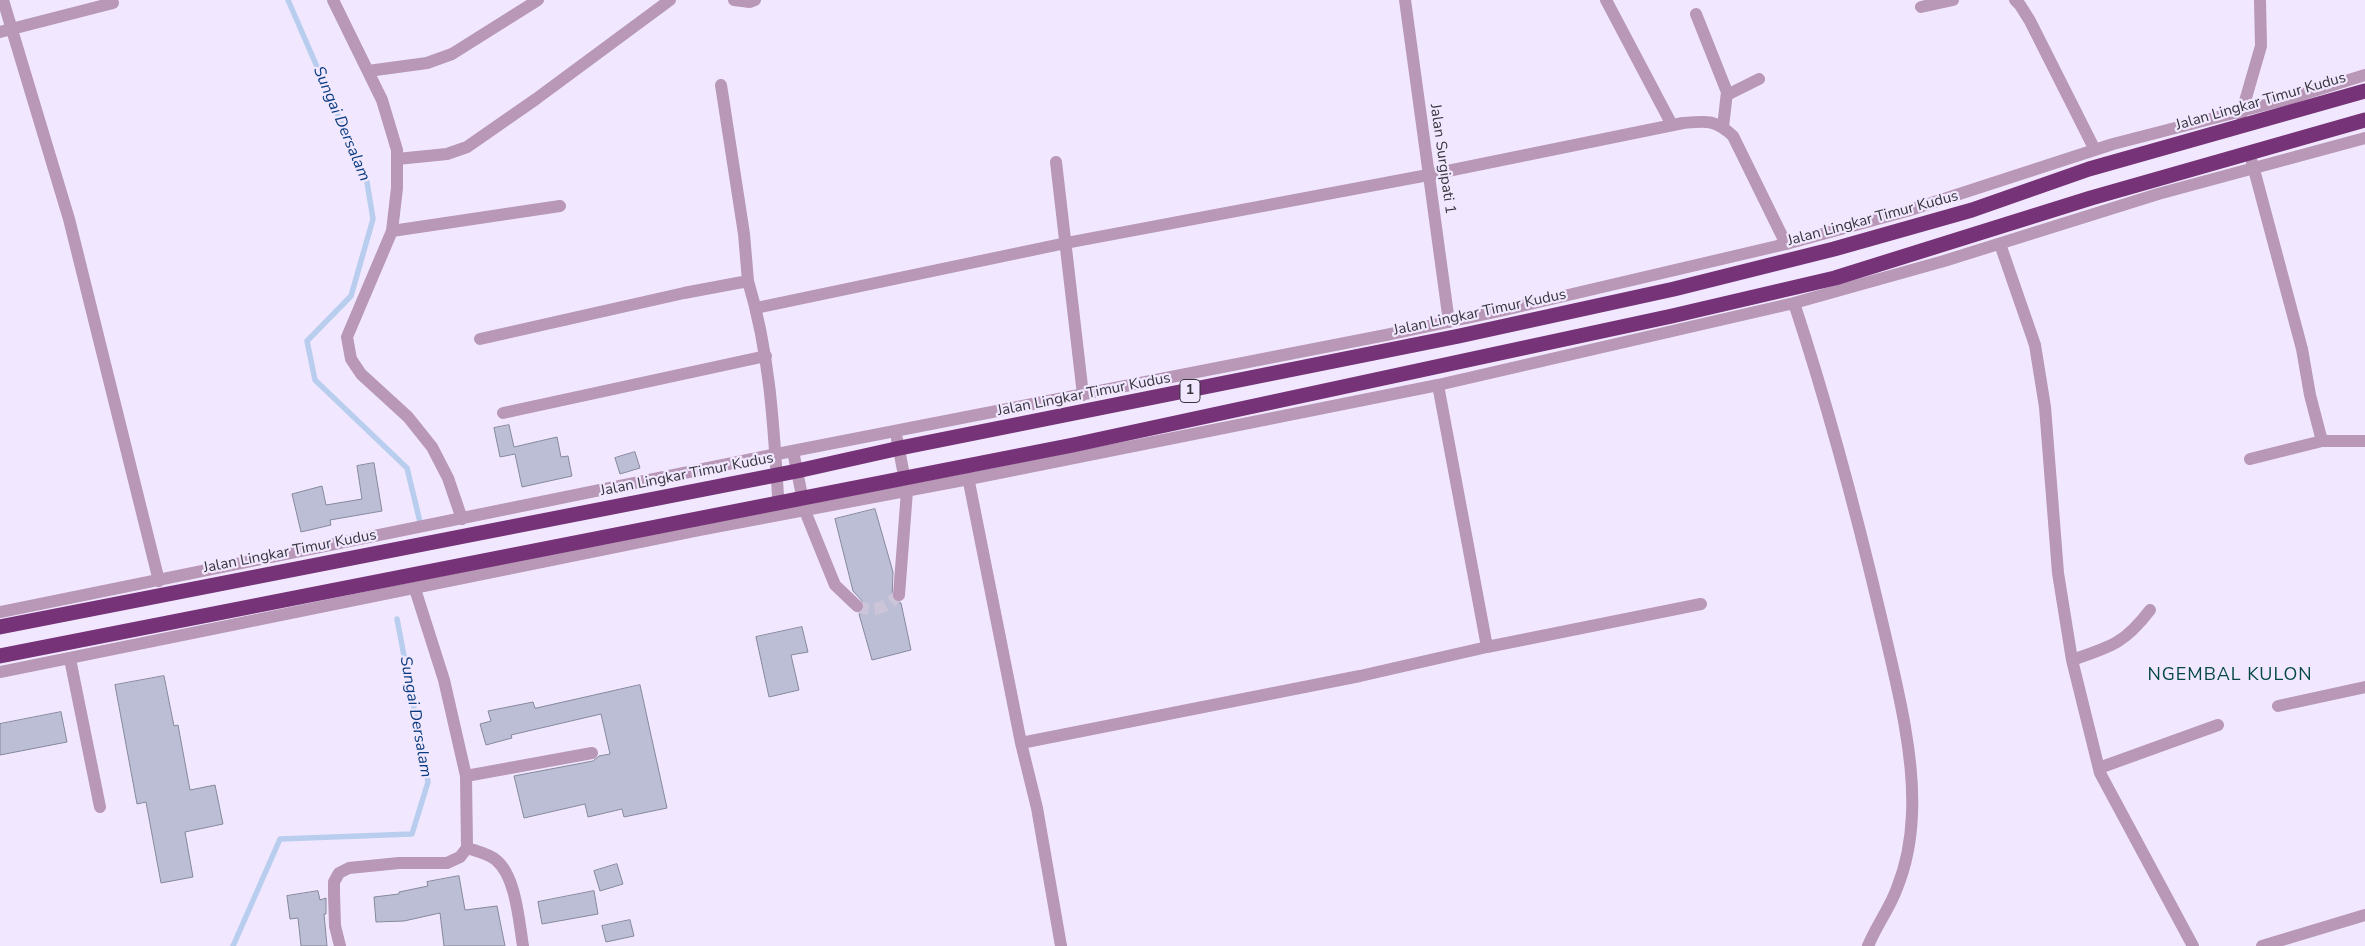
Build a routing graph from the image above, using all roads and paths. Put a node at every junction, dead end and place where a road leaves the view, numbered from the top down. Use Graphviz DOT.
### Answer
graph roads {
  1 [pos="3,0"];
  2 [pos="334,0"];
  3 [pos="538,0"];
  4 [pos="670,0"];
  5 [pos="734,0"];
  6 [pos="755,0"];
  7 [pos="1405,0"];
  8 [pos="1606,0"];
  9 [pos="1953,0"];
  10 [pos="2015,0"];
  11 [pos="2260,0"];
  12 [pos="113,4"];
  13 [pos="1921,7"];
  14 [pos="1696,14"];
  15 [pos="6,31"];
  16 [pos="368,71"];
  17 [pos="2365,75"];
  18 [pos="1759,80"];
  19 [pos="721,85"];
  20 [pos="2365,91"];
  21 [pos="1727,95"];
  22 [pos="2244,109"];
  23 [pos="2292,112"];
  24 [pos="2365,120"];
  25 [pos="1672,124"];
  26 [pos="1723,127"];
  27 [pos="2236,127"];
  28 [pos="2302,138"];
  29 [pos="2365,138"];
  30 [pos="2095,150"];
  31 [pos="2248,153"];
  32 [pos="398,159"];
  33 [pos="1056,162"];
  34 [pos="2254,169"];
  35 [pos="1428,175"];
  36 [pos="560,206"];
  37 [pos="392,231"];
  38 [pos="1066,243"];
  39 [pos="1786,244"];
  40 [pos="2000,244"];
  41 [pos="748,281"];
  42 [pos="1794,303"];
  43 [pos="756,308"];
  44 [pos="1448,322"];
  45 [pos="480,340"];
  46 [pos="766,356"];
  47 [pos="1438,385"];
  48 [pos="1083,394"];
  49 [pos="503,413"];
  50 [pos="895,432"];
  51 [pos="2322,441"];
  52 [pos="2365,441"];
  53 [pos="900,448"];
  54 [pos="793,451"];
  55 [pos="776,454"];
  56 [pos="2250,459"];
  57 [pos="797,471"];
  58 [pos="967,473"];
  59 [pos="778,475"];
  60 [pos="906,484"];
  61 [pos="804,505"];
  62 [pos="779,509"];
  63 [pos="462,519"];
  64 [pos="159,581"];
  65 [pos="415,589"];
  66 [pos="899,595"];
  67 [pos="1700,604"];
  68 [pos="857,606"];
  69 [pos="2150,610"];
  70 [pos="0,612"];
  71 [pos="0,627"];
  72 [pos="1487,646"];
  73 [pos="0,656"];
  74 [pos="70,659"];
  75 [pos="2072,660"];
  76 [pos="0,672"];
  77 [pos="2365,687"];
  78 [pos="2278,706"];
  79 [pos="2218,725"];
  80 [pos="1021,744"];
  81 [pos="592,753"];
  82 [pos="2099,768"];
  83 [pos="466,776"];
  84 [pos="100,807"];
  85 [pos="467,848"];
  86 [pos="2365,915"];
  87 [pos="340,946"];
  88 [pos="523,946"];
  89 [pos="1061,946"];
  90 [pos="1868,946"];
  91 [pos="2194,946"];
  92 [pos="2262,946"];
  1 -- 15 [label="street"];
  2 -- 16 [label="street"];
  3 -- 16 [label="street"];
  4 -- 32 [label="street"];
  5 -- 6 [label="street"];
  7 -- 35 [label="street, Jalan Surgipati 1"];
  8 -- 25 [label="street"];
  9 -- 13 [label="street"];
  10 -- 30 [label="street"];
  11 -- 22 [label="street"];
  12 -- 15 [label="street"];
  14 -- 21 [label="street"];
  15 -- 64 [label="street"];
  16 -- 32 [label="street"];
  17 -- 22 [label="street"];
  18 -- 21 [label="street"];
  19 -- 41 [label="street"];
  20 -- 23 [label="highway, Jalan Lingkar Timur Kudus / 1"];
  21 -- 26 [label="street"];
  22 -- 27 [label="street"];
  22 -- 30 [label="street"];
  23 -- 27 [label="highway, Jalan Lingkar Timur Kudus / 1"];
  23 -- 28 [label="highway"];
  24 -- 28 [label="highway, 1"];
  25 -- 26 [label="street"];
  25 -- 35 [label="street"];
  26 -- 39 [label="street"];
  27 -- 53 [label="highway, Jalan Lingkar Timur Kudus / 1"];
  28 -- 31 [label="highway, 1"];
  29 -- 34 [label="street"];
  30 -- 39 [label="street"];
  31 -- 34 [label="street"];
  31 -- 58 [label="highway, 1"];
  32 -- 37 [label="street"];
  33 -- 38 [label="street"];
  34 -- 40 [label="street"];
  34 -- 51 [label="street"];
  35 -- 38 [label="street"];
  35 -- 44 [label="street, Jalan Surgipati 1"];
  36 -- 37 [label="street"];
  37 -- 63 [label="street"];
  38 -- 43 [label="street"];
  38 -- 48 [label="street"];
  39 -- 44 [label="street"];
  40 -- 42 [label="street"];
  40 -- 75 [label="street"];
  41 -- 43 [label="street"];
  41 -- 45 [label="street"];
  42 -- 47 [label="street"];
  42 -- 90 [label="street"];
  43 -- 46 [label="street"];
  44 -- 48 [label="street"];
  46 -- 49 [label="street"];
  46 -- 55 [label="street"];
  47 -- 58 [label="street"];
  47 -- 72 [label="street"];
  48 -- 50 [label="street"];
  50 -- 53 [label="street"];
  50 -- 54 [label="street"];
  51 -- 52 [label="street"];
  51 -- 56 [label="street"];
  53 -- 57 [label="highway, Jalan Lingkar Timur Kudus / 1"];
  53 -- 60 [label="street"];
  54 -- 55 [label="street"];
  54 -- 57 [label="street"];
  55 -- 59 [label="street"];
  55 -- 63 [label="street"];
  57 -- 59 [label="highway, Jalan Lingkar Timur Kudus / 1"];
  57 -- 61 [label="street"];
  58 -- 60 [label="highway, 1"];
  58 -- 80 [label="street"];
  59 -- 62 [label="street"];
  59 -- 71 [label="highway, Jalan Lingkar Timur Kudus / 1"];
  60 -- 61 [label="highway, 1"];
  60 -- 66 [label="street"];
  61 -- 62 [label="highway, 1"];
  61 -- 68 [label="street"];
  62 -- 65 [label="street"];
  62 -- 73 [label="highway, 1"];
  63 -- 64 [label="street"];
  64 -- 70 [label="street"];
  65 -- 74 [label="street"];
  65 -- 83 [label="street"];
  67 -- 72 [label="street"];
  69 -- 75 [label="street"];
  72 -- 80 [label="street"];
  74 -- 76 [label="street"];
  74 -- 84 [label="street"];
  75 -- 82 [label="street"];
  77 -- 78 [label="street"];
  79 -- 82 [label="street"];
  80 -- 89 [label="street"];
  81 -- 83 [label="street"];
  82 -- 91 [label="street"];
  83 -- 85 [label="street"];
  85 -- 87 [label="street"];
  85 -- 88 [label="street"];
  86 -- 92 [label="street"];
}
